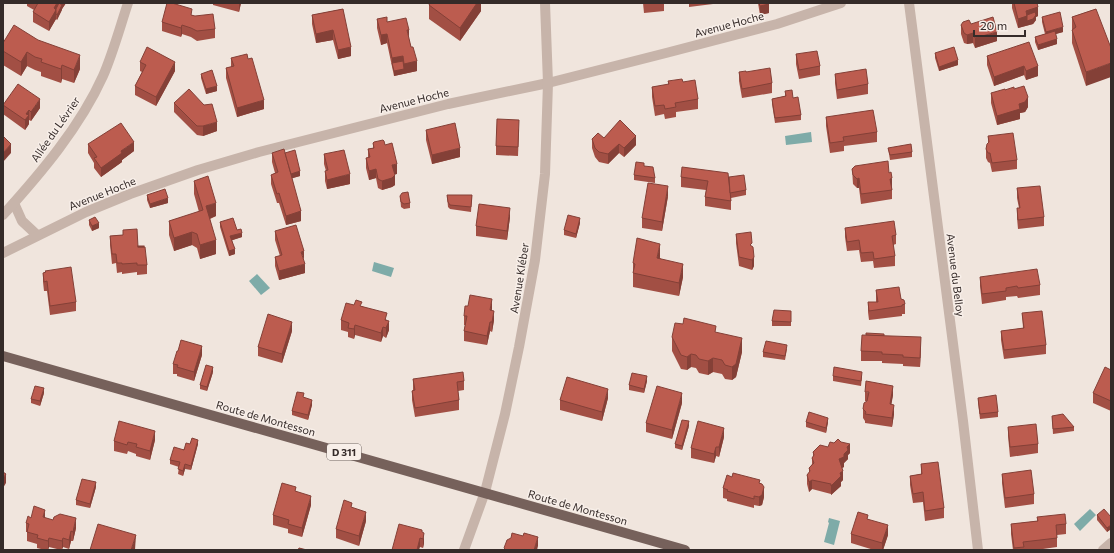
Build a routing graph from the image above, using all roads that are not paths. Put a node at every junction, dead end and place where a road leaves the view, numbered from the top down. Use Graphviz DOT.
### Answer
graph roads {
  1 [pos="128,3"];
  2 [pos="545,3"];
  3 [pos="842,3"];
  4 [pos="909,3"];
  5 [pos="548,83"];
  6 [pos="14,203"];
  7 [pos="3,215"];
  8 [pos="37,235"];
  9 [pos="3,253"];
  10 [pos="3,356"];
  11 [pos="484,492"];
  12 [pos="1111,543"];
  13 [pos="464,550"];
  14 [pos="685,550"];
  15 [pos="978,550"];
  16 [pos="1103,550"];
  1 -- 6 [label="street, Allée du Lévrier"];
  2 -- 5 [label="street, Avenue Kléber"];
  3 -- 5 [label="street, Avenue Hoche"];
  4 -- 15 [label="street, Avenue du Belloy"];
  5 -- 8 [label="street, Avenue Hoche"];
  5 -- 11 [label="street, Avenue Kléber"];
  6 -- 7 [label="street, Allée du Lévrier"];
  6 -- 8 [label="street"];
  8 -- 9 [label="street, Avenue Hoche"];
  10 -- 11 [label="main road, Route de Montesson / D 311"];
  11 -- 13 [label="street, Avenue Kléber"];
  11 -- 14 [label="main road, Route de Montesson / D 311"];
  12 -- 16 [label="street"];
}
